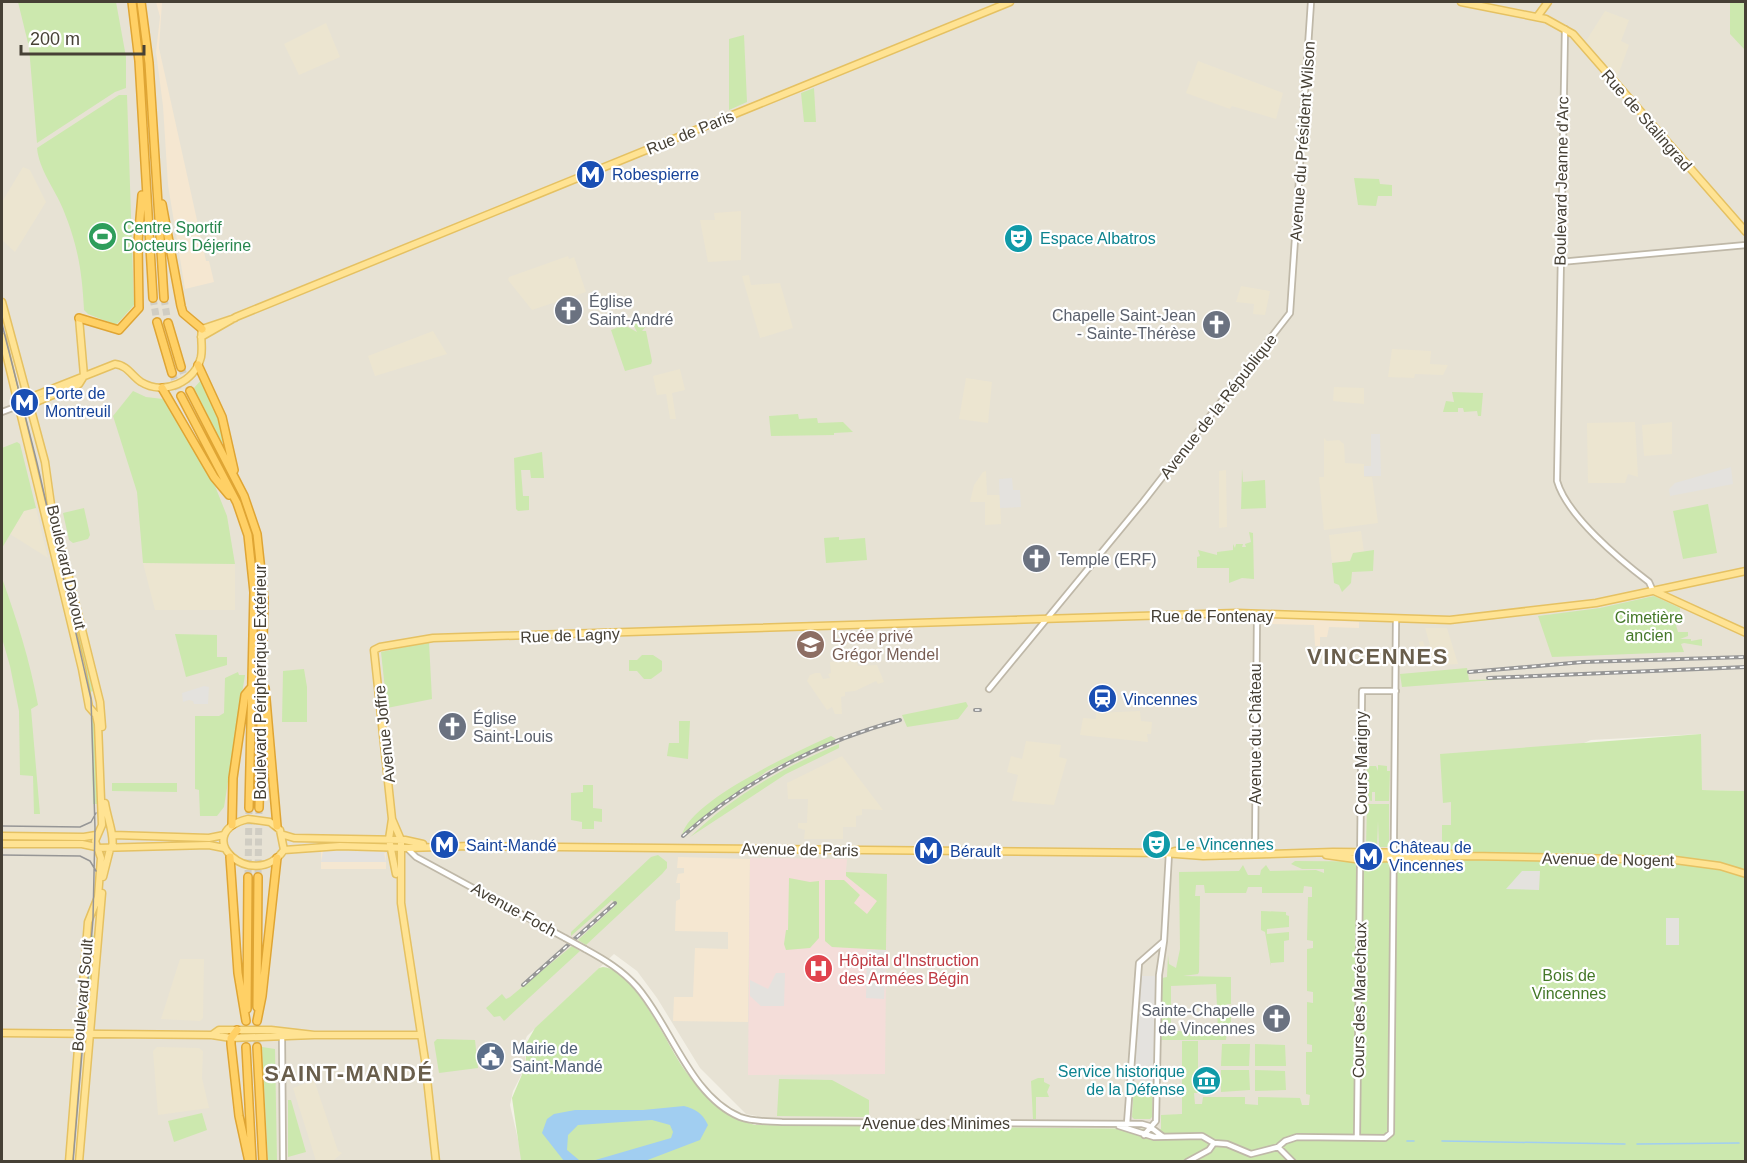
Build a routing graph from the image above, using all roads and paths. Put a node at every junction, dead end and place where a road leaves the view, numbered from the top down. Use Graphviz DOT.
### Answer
graph roads {
  1 [pos="132,2"];
  2 [pos="141,2"];
  3 [pos="1010,2"];
  4 [pos="1311,2"];
  5 [pos="1461,2"];
  6 [pos="1547,2"];
  7 [pos="1537,17"];
  8 [pos="1565,29"];
  9 [pos="155,150"];
  10 [pos="144,169"];
  11 [pos="1746,232"];
  12 [pos="1746,246"];
  13 [pos="1560,262"];
  14 [pos="153,298"];
  15 [pos="164,298"];
  16 [pos="2,302"];
  17 [pos="1290,313"];
  18 [pos="79,318"];
  19 [pos="157,322"];
  20 [pos="168,323"];
  21 [pos="201,333"];
  22 [pos="2,337"];
  23 [pos="198,365"];
  24 [pos="181,366"];
  25 [pos="172,373"];
  26 [pos="84,376"];
  27 [pos="162,388"];
  28 [pos="190,391"];
  29 [pos="181,396"];
  30 [pos="30,401"];
  31 [pos="18,406"];
  32 [pos="2,412"];
  33 [pos="238,484"];
  34 [pos="237,503"];
  35 [pos="1746,571"];
  36 [pos="1647,581"];
  37 [pos="1653,591"];
  38 [pos="1644,593"];
  39 [pos="1257,615"];
  40 [pos="1046,620"];
  41 [pos="1396,620"];
  42 [pos="768,629"];
  43 [pos="1746,633"];
  44 [pos="374,650"];
  45 [pos="261,658"];
  46 [pos="250,689"];
  47 [pos="989,689"];
  48 [pos="1396,691"];
  49 [pos="249,808"];
  50 [pos="259,808"];
  51 [pos="392,819"];
  52 [pos="232,825"];
  53 [pos="277,826"];
  54 [pos="97,834"];
  55 [pos="112,835"];
  56 [pos="224,835"];
  57 [pos="284,835"];
  58 [pos="2,836"];
  59 [pos="389,839"];
  60 [pos="401,840"];
  61 [pos="2,844"];
  62 [pos="416,845"];
  63 [pos="96,848"];
  64 [pos="111,848"];
  65 [pos="224,848"];
  66 [pos="390,848"];
  67 [pos="404,848"];
  68 [pos="284,850"];
  69 [pos="1169,853"];
  70 [pos="1255,854"];
  71 [pos="230,857"];
  72 [pos="277,858"];
  73 [pos="1361,858"];
  74 [pos="1394,858"];
  75 [pos="421,859"];
  76 [pos="1746,873"];
  77 [pos="248,877"];
  78 [pos="258,877"];
  79 [pos="401,903"];
  80 [pos="1164,941"];
  81 [pos="1154,948"];
  82 [pos="1161,957"];
  83 [pos="237,1030"];
  84 [pos="2,1033"];
  85 [pos="80,1034"];
  86 [pos="92,1034"];
  87 [pos="212,1035"];
  88 [pos="314,1035"];
  89 [pos="420,1035"];
  90 [pos="231,1038"];
  91 [pos="282,1038"];
  92 [pos="246,1047"];
  93 [pos="256,1047"];
  94 [pos="756,1120"];
  95 [pos="1127,1124"];
  96 [pos="1116,1125"];
  97 [pos="1152,1127"];
  98 [pos="1144,1135"];
  99 [pos="1162,1136"];
  100 [pos="1357,1137"];
  101 [pos="1214,1143"];
  102 [pos="1278,1147"];
  103 [pos="69,1161"];
  104 [pos="79,1161"];
  105 [pos="251,1161"];
  106 [pos="263,1161"];
  107 [pos="283,1161"];
  108 [pos="436,1161"];
  109 [pos="1187,1161"];
  110 [pos="1293,1161"];
  1 -- 10 [label="highway"];
  2 -- 9 [label="highway"];
  3 -- 21 [label="main road, Rue de Paris"];
  4 -- 17 [label="street, Avenue du Président Wilson"];
  5 -- 7 [label="main road"];
  6 -- 7 [label="main road"];
  7 -- 8 [label="main road"];
  8 -- 11 [label="main road, Rue de Stalingrad"];
  8 -- 13 [label="street, Boulevard Jeanne d'Arc"];
  9 -- 15 [label="highway"];
  9 -- 21 [label="highway"];
  10 -- 14 [label="highway"];
  10 -- 18 [label="highway"];
  12 -- 13 [label="street"];
  13 -- 36 [label="street, Boulevard Jeanne d'Arc"];
  16 -- 30 [label="main road, Boulevard Davout"];
  17 -- 40 [label="street, Avenue de la République"];
  18 -- 26 [label="main road"];
  19 -- 25 [label="highway"];
  20 -- 24 [label="highway"];
  21 -- 23 [label="main road"];
  22 -- 31 [label="main road, Boulevard Davout"];
  23 -- 27 [label="main road"];
  23 -- 33 [label="highway"];
  26 -- 27 [label="main road"];
  26 -- 30 [label="main road"];
  27 -- 34 [label="highway"];
  28 -- 33 [label="highway, Boulevard Périphérique Extérieur"];
  29 -- 34 [label="highway"];
  30 -- 31 [label="main road"];
  30 -- 55 [label="main road, Boulevard Davout"];
  31 -- 32 [label="street"];
  31 -- 54 [label="main road, Boulevard Davout"];
  33 -- 45 [label="highway, Boulevard Périphérique Extérieur"];
  34 -- 46 [label="highway"];
  35 -- 37 [label="main road, Rue de Fontenay"];
  36 -- 37 [label="street, Boulevard Jeanne d'Arc"];
  36 -- 38 [label="street"];
  37 -- 38 [label="main road, Rue de Fontenay"];
  37 -- 43 [label="main road"];
  38 -- 41 [label="main road, Rue de Fontenay"];
  39 -- 40 [label="main road, Rue de Fontenay"];
  39 -- 41 [label="main road, Rue de Fontenay"];
  39 -- 70 [label="street, Avenue du Château"];
  40 -- 42 [label="main road, Rue de Fontenay"];
  40 -- 47 [label="street, Avenue de la République"];
  41 -- 48 [label="street"];
  42 -- 44 [label="main road, Rue de Lagny"];
  44 -- 51 [label="main road, Avenue Joffre"];
  45 -- 50 [label="highway, Boulevard Périphérique Extérieur"];
  45 -- 53 [label="highway"];
  46 -- 49 [label="highway"];
  46 -- 52 [label="highway"];
  48 -- 73 [label="street, Cours Marigny"];
  48 -- 74 [label="street, Cours Marigny"];
  51 -- 59 [label="main road"];
  51 -- 60 [label="main road"];
  52 -- 53 [label="main road"];
  52 -- 56 [label="main road"];
  53 -- 57 [label="main road"];
  54 -- 55 [label="main road"];
  54 -- 58 [label="main road"];
  54 -- 63 [label="main road, Boulevard Soult"];
  55 -- 56 [label="main road"];
  55 -- 64 [label="main road, Boulevard Soult"];
  56 -- 65 [label="main road"];
  57 -- 59 [label="main road, Avenue de Paris"];
  57 -- 68 [label="main road"];
  59 -- 60 [label="main road, Avenue de Paris"];
  59 -- 66 [label="main road"];
  60 -- 62 [label="main road, Avenue de Paris"];
  60 -- 67 [label="main road"];
  61 -- 63 [label="main road"];
  62 -- 67 [label="main road, Avenue de Paris"];
  62 -- 69 [label="main road, Avenue de Paris"];
  62 -- 75 [label="street"];
  63 -- 64 [label="main road"];
  63 -- 85 [label="main road, Boulevard Soult"];
  64 -- 65 [label="main road"];
  64 -- 86 [label="main road, Boulevard Soult"];
  65 -- 71 [label="main road"];
  66 -- 67 [label="main road, Avenue de Paris"];
  66 -- 68 [label="main road, Avenue de Paris"];
  66 -- 79 [label="main road"];
  67 -- 75 [label="street, Avenue Foch"];
  67 -- 79 [label="main road"];
  68 -- 72 [label="main road"];
  69 -- 70 [label="main road, Avenue de Paris"];
  69 -- 80 [label="street"];
  70 -- 73 [label="main road, Avenue de Paris"];
  71 -- 72 [label="main road"];
  71 -- 77 [label="highway"];
  72 -- 78 [label="highway"];
  73 -- 74 [label="main road, Avenue de Paris"];
  73 -- 100 [label="street, Cours des Maréchaux"];
  74 -- 76 [label="main road, Avenue de Nogent"];
  74 -- 100 [label="street, Cours des Maréchaux"];
  75 -- 94 [label="street, Avenue Foch, bridge"];
  79 -- 89 [label="main road"];
  80 -- 81 [label="street"];
  80 -- 82 [label="street"];
  81 -- 82 [label="street"];
  81 -- 95 [label="street"];
  82 -- 97 [label="street"];
  83 -- 87 [label="main road"];
  83 -- 88 [label="main road"];
  83 -- 90 [label="highway"];
  84 -- 85 [label="main road"];
  85 -- 86 [label="main road"];
  85 -- 103 [label="main road, Boulevard Soult"];
  86 -- 87 [label="main road"];
  86 -- 104 [label="main road, Boulevard Soult"];
  87 -- 90 [label="main road"];
  88 -- 89 [label="main road"];
  88 -- 91 [label="main road"];
  89 -- 108 [label="main road"];
  90 -- 91 [label="main road"];
  90 -- 105 [label="highway"];
  91 -- 107 [label="street"];
  92 -- 105 [label="highway"];
  93 -- 106 [label="highway"];
  94 -- 96 [label="street, Avenue des Minimes"];
  95 -- 96 [label="street, Avenue des Minimes"];
  95 -- 97 [label="street, Avenue des Minimes"];
  96 -- 98 [label="street, Avenue des Minimes"];
  97 -- 98 [label="street"];
  97 -- 99 [label="street"];
  98 -- 99 [label="street, Avenue des Minimes"];
  99 -- 101 [label="street, Avenue des Minimes"];
  100 -- 102 [label="street"];
  101 -- 102 [label="street, Avenue des Minimes"];
  101 -- 109 [label="street"];
  102 -- 110 [label="street"];
}
